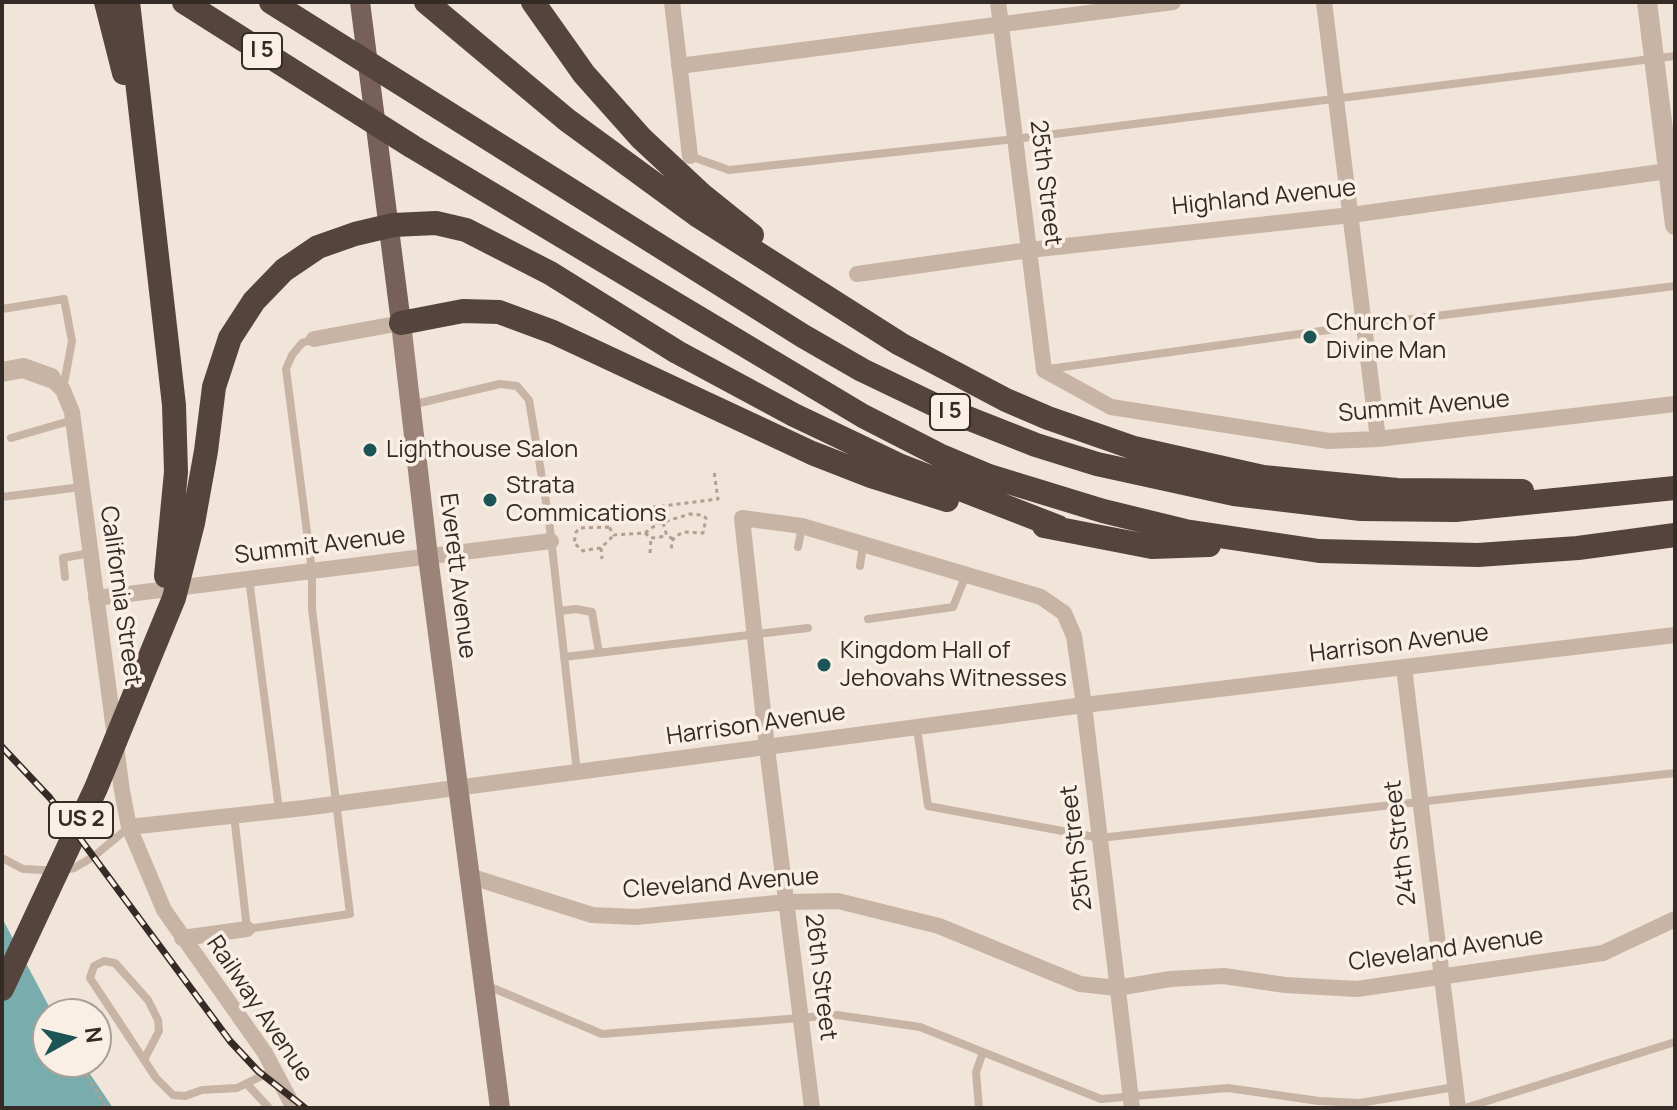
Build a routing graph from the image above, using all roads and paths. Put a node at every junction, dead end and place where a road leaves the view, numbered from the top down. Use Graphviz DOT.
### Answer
graph roads {
  1 [pos="106,2"];
  2 [pos="128,2"];
  3 [pos="184,2"];
  4 [pos="271,2"];
  5 [pos="360,2"];
  6 [pos="426,2"];
  7 [pos="533,2"];
  8 [pos="672,2"];
  9 [pos="998,2"];
  10 [pos="1173,2"];
  11 [pos="1324,2"];
  12 [pos="1647,2"];
  13 [pos="1001,23"];
  14 [pos="1675,56"];
  15 [pos="1654,58"];
  16 [pos="679,66"];
  17 [pos="1336,97"];
  18 [pos="1015,139"];
  19 [pos="690,156"];
  20 [pos="1672,171"];
  21 [pos="148,173"];
  22 [pos="1351,215"];
  23 [pos="1675,225"];
  24 [pos="1029,250"];
  25 [pos="857,274"];
  26 [pos="1675,286"];
  27 [pos="2,309"];
  28 [pos="847,312"];
  29 [pos="401,323"];
  30 [pos="1364,325"];
  31 [pos="314,339"];
  32 [pos="1044,370"];
  33 [pos="2,372"];
  34 [pos="57,384"];
  35 [pos="1675,404"];
  36 [pos="411,405"];
  37 [pos="73,420"];
  38 [pos="11,438"];
  39 [pos="1378,439"];
  40 [pos="714,471"];
  41 [pos="81,487"];
  42 [pos="1675,488"];
  43 [pos="2,497"];
  44 [pos="1572,500"];
  45 [pos="549,520"];
  46 [pos="183,522"];
  47 [pos="663,523"];
  48 [pos="657,524"];
  49 [pos="802,526"];
  50 [pos="609,527"];
  51 [pos="1058,527"];
  52 [pos="645,533"];
  53 [pos="614,535"];
  54 [pos="1675,535"];
  55 [pos="667,536"];
  56 [pos="651,538"];
  57 [pos="674,539"];
  58 [pos="551,541"];
  59 [pos="1255,542"];
  60 [pos="863,545"];
  61 [pos="798,547"];
  62 [pos="601,548"];
  63 [pos="672,551"];
  64 [pos="90,553"];
  65 [pos="650,553"];
  66 [pos="428,557"];
  67 [pos="63,558"];
  68 [pos="51,559"];
  69 [pos="602,559"];
  70 [pos="860,566"];
  71 [pos="312,571"];
  72 [pos="966,575"];
  73 [pos="65,577"];
  74 [pos="249,579"];
  75 [pos="96,598"];
  76 [pos="559,611"];
  77 [pos="868,619"];
  78 [pos="808,628"];
  79 [pos="1675,635"];
  80 [pos="755,636"];
  81 [pos="599,653"];
  82 [pos="564,657"];
  83 [pos="1404,668"];
  84 [pos="1084,705"];
  85 [pos="917,728"];
  86 [pos="767,748"];
  87 [pos="577,772"];
  88 [pos="1675,773"];
  89 [pos="458,788"];
  90 [pos="1420,801"];
  91 [pos="337,803"];
  92 [pos="279,810"];
  93 [pos="234,815"];
  94 [pos="129,827"];
  95 [pos="1100,838"];
  96 [pos="2,858"];
  97 [pos="469,876"];
  98 [pos="786,902"];
  99 [pos="1675,919"];
  100 [pos="247,929"];
  101 [pos="182,938"];
  102 [pos="1441,976"];
  103 [pos="483,985"];
  104 [pos="1117,988"];
  105 [pos="2,989"];
  106 [pos="800,1016"];
  107 [pos="1675,1042"];
  108 [pos="983,1052"];
  109 [pos="145,1058"];
  110 [pos="274,1070"];
  111 [pos="88,1078"];
  112 [pos="247,1084"];
  113 [pos="1455,1087"];
  114 [pos="1131,1102"];
  115 [pos="107,1108"];
  116 [pos="269,1108"];
  117 [pos="294,1108"];
  118 [pos="500,1108"];
  119 [pos="812,1108"];
  120 [pos="979,1108"];
  121 [pos="1458,1108"];
  122 [pos="1465,1108"];
  1 -- 21 [label="highway"];
  2 -- 21 [label="highway"];
  3 -- 59 [label="highway, I 5"];
  4 -- 44 [label="highway, I 5"];
  5 -- 29 [label="main road, Everett Avenue"];
  6 -- 28 [label="highway"];
  7 -- 28 [label="highway"];
  8 -- 16 [label="street"];
  9 -- 13 [label="street, 25th Street"];
  10 -- 13 [label="street"];
  11 -- 17 [label="street"];
  12 -- 15 [label="street"];
  13 -- 16 [label="street"];
  13 -- 18 [label="street, 25th Street"];
  14 -- 15 [label="lane"];
  15 -- 17 [label="lane"];
  15 -- 20 [label="street"];
  16 -- 19 [label="street"];
  17 -- 18 [label="lane"];
  17 -- 22 [label="street"];
  18 -- 19 [label="lane"];
  18 -- 24 [label="street, 25th Street"];
  20 -- 22 [label="street, Highland Avenue"];
  20 -- 23 [label="street"];
  21 -- 46 [label="highway"];
  22 -- 24 [label="street, Highland Avenue"];
  22 -- 30 [label="street"];
  24 -- 25 [label="street, Highland Avenue"];
  24 -- 32 [label="street, 25th Street"];
  26 -- 30 [label="lane"];
  27 -- 34 [label="lane"];
  28 -- 44 [label="highway"];
  29 -- 31 [label="street"];
  29 -- 36 [label="main road, Everett Avenue"];
  29 -- 51 [label="highway"];
  30 -- 32 [label="lane"];
  30 -- 39 [label="street"];
  31 -- 71 [label="lane"];
  32 -- 39 [label="street, Summit Avenue"];
  33 -- 34 [label="street"];
  34 -- 37 [label="street, California Street"];
  35 -- 39 [label="street, Summit Avenue"];
  36 -- 45 [label="lane"];
  36 -- 66 [label="main road, Everett Avenue"];
  37 -- 38 [label="lane"];
  37 -- 41 [label="street, California Street"];
  40 -- 48 [label="path"];
  41 -- 43 [label="lane"];
  41 -- 64 [label="street, California Street"];
  42 -- 44 [label="highway, I 5"];
  45 -- 50 [label="path"];
  45 -- 58 [label="lane"];
  46 -- 51 [label="highway"];
  46 -- 105 [label="highway, US 2"];
  47 -- 48 [label="path"];
  47 -- 55 [label="path"];
  47 -- 57 [label="path"];
  48 -- 52 [label="path"];
  49 -- 60 [label="street"];
  49 -- 61 [label="lane"];
  49 -- 80 [label="street, 26th Street"];
  50 -- 53 [label="path"];
  50 -- 62 [label="path"];
  51 -- 59 [label="highway"];
  52 -- 53 [label="path"];
  52 -- 56 [label="path"];
  53 -- 62 [label="path"];
  54 -- 59 [label="highway, I 5"];
  55 -- 56 [label="path"];
  55 -- 57 [label="path"];
  56 -- 65 [label="path"];
  57 -- 63 [label="path"];
  58 -- 66 [label="street, Summit Avenue"];
  58 -- 76 [label="lane"];
  60 -- 70 [label="lane"];
  60 -- 72 [label="street"];
  62 -- 69 [label="path"];
  64 -- 67 [label="lane"];
  64 -- 75 [label="street, California Street"];
  66 -- 71 [label="street, Summit Avenue"];
  66 -- 89 [label="main road, Everett Avenue"];
  67 -- 68 [label="lane"];
  67 -- 73 [label="lane"];
  71 -- 74 [label="street, Summit Avenue"];
  71 -- 91 [label="lane"];
  72 -- 77 [label="lane"];
  72 -- 84 [label="street, 25th Street"];
  74 -- 75 [label="street, Summit Avenue"];
  74 -- 92 [label="lane"];
  75 -- 94 [label="street, California Street"];
  76 -- 81 [label="lane"];
  76 -- 82 [label="lane"];
  78 -- 80 [label="lane"];
  79 -- 83 [label="street, Harrison Avenue"];
  80 -- 81 [label="lane"];
  80 -- 86 [label="street, 26th Street"];
  81 -- 82 [label="lane"];
  82 -- 87 [label="lane"];
  83 -- 84 [label="street, Harrison Avenue"];
  83 -- 90 [label="street, 24th Street"];
  84 -- 85 [label="street, Harrison Avenue"];
  84 -- 95 [label="street, 25th Street"];
  85 -- 86 [label="street, Harrison Avenue"];
  85 -- 95 [label="lane"];
  86 -- 87 [label="street, Harrison Avenue"];
  86 -- 98 [label="street, 26th Street"];
  87 -- 89 [label="street, Harrison Avenue"];
  88 -- 90 [label="lane"];
  89 -- 91 [label="street, Harrison Avenue"];
  89 -- 97 [label="main road, Everett Avenue"];
  90 -- 95 [label="lane"];
  90 -- 102 [label="street, 24th Street"];
  91 -- 92 [label="street, Harrison Avenue"];
  91 -- 100 [label="lane"];
  92 -- 93 [label="street, Harrison Avenue"];
  93 -- 94 [label="street, Harrison Avenue"];
  93 -- 100 [label="lane"];
  94 -- 96 [label="lane"];
  94 -- 101 [label="street, Railway Avenue"];
  95 -- 104 [label="street, 25th Street"];
  97 -- 98 [label="street, Cleveland Avenue"];
  97 -- 103 [label="main road, Everett Avenue"];
  98 -- 104 [label="street, Cleveland Avenue"];
  98 -- 106 [label="street, 26th Street"];
  99 -- 102 [label="street, Cleveland Avenue"];
  100 -- 101 [label="street, Railway Avenue"];
  101 -- 110 [label="street, Railway Avenue"];
  102 -- 104 [label="street, Cleveland Avenue"];
  102 -- 113 [label="street, 24th Street"];
  103 -- 106 [label="lane"];
  103 -- 118 [label="main road, Everett Avenue"];
  104 -- 114 [label="street, 25th Street"];
  106 -- 108 [label="lane"];
  106 -- 119 [label="street, 26th Street"];
  107 -- 122 [label="lane"];
  108 -- 114 [label="lane"];
  108 -- 120 [label="lane"];
  109 -- 109 [label="lane"];
  109 -- 112 [label="lane"];
  110 -- 112 [label="lane"];
  110 -- 117 [label="street, Railway Avenue"];
  111 -- 115 [label="path"];
  112 -- 116 [label="lane"];
  113 -- 114 [label="lane"];
  113 -- 121 [label="street, 24th Street"];
}
